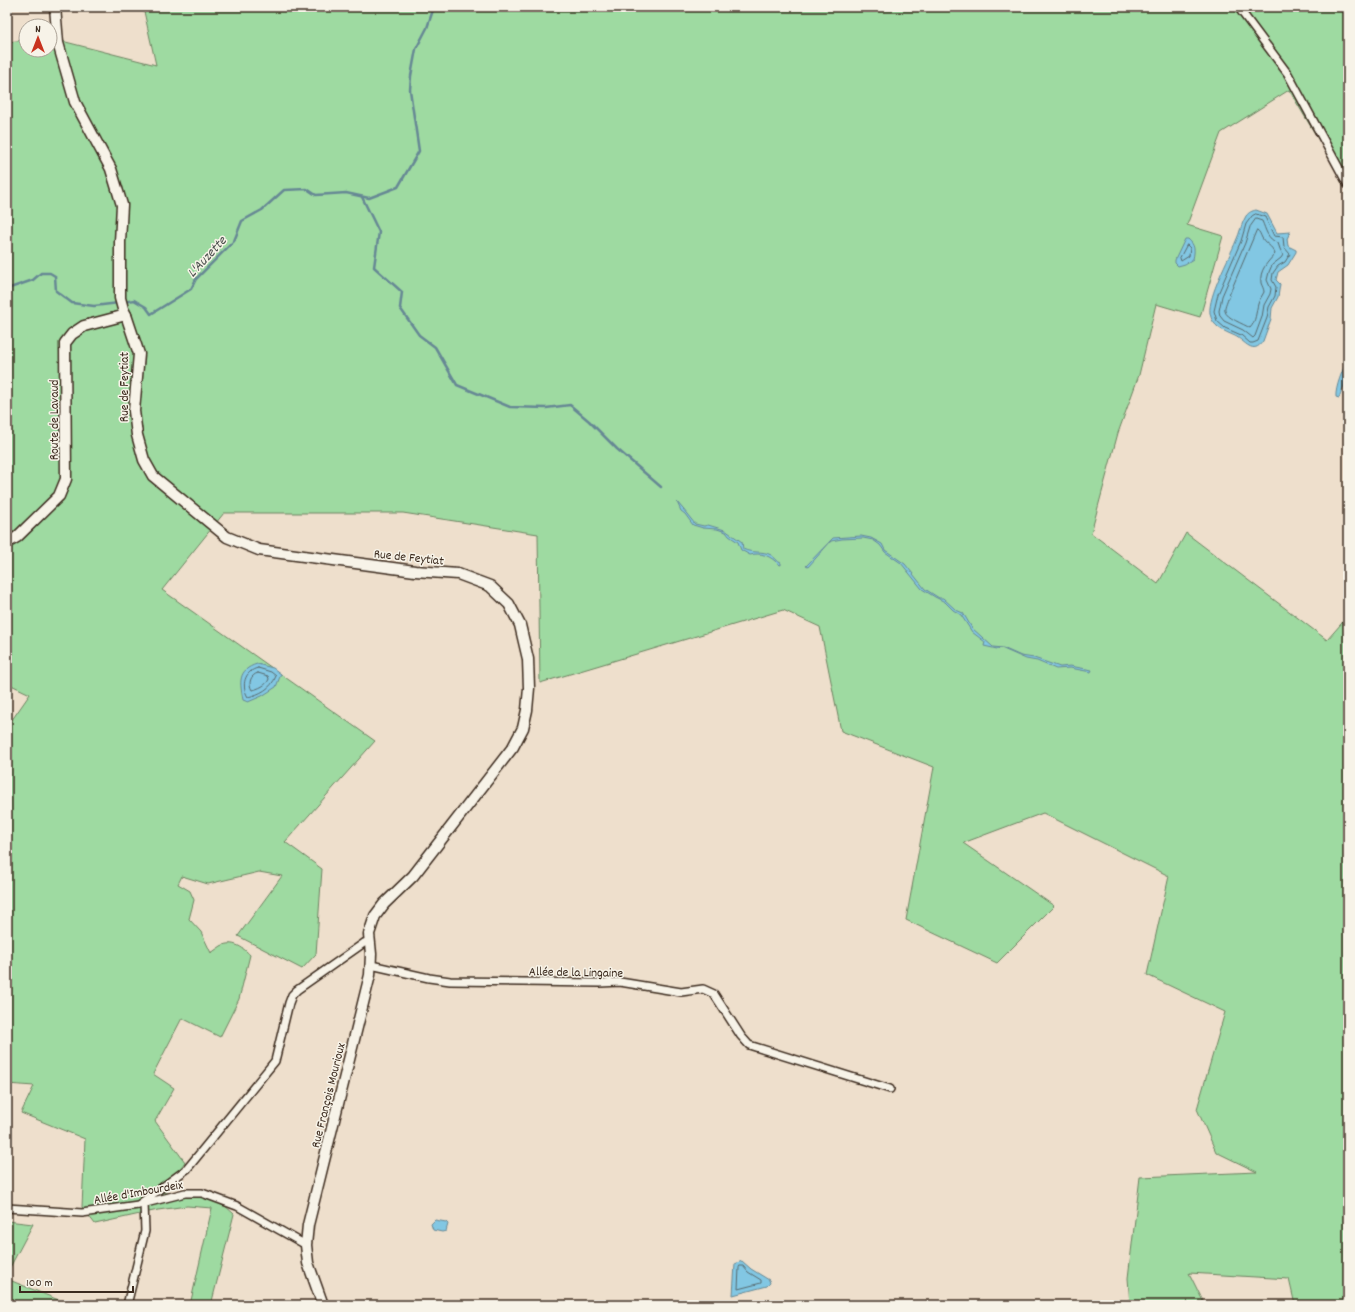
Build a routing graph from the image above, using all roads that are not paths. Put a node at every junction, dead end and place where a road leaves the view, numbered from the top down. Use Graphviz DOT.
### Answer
graph roads {
  1 [pos="55,7"];
  2 [pos="1238,7"];
  3 [pos="1348,184"];
  4 [pos="125,312"];
  5 [pos="7,543"];
  6 [pos="392,896"];
  7 [pos="369,941"];
  8 [pos="372,965"];
  9 [pos="890,1089"];
  10 [pos="141,1204"];
  11 [pos="7,1208"];
  12 [pos="306,1245"];
  13 [pos="127,1305"];
  14 [pos="323,1305"];
  1 -- 4 [label="street, Rue de Feytiat"];
  2 -- 3 [label="street"];
  4 -- 5 [label="street, Route de Lavaud"];
  4 -- 6 [label="street, Rue de Feytiat"];
  6 -- 7 [label="street, Rue François Mourioux"];
  7 -- 8 [label="street, Rue François Mourioux"];
  7 -- 10 [label="street"];
  8 -- 9 [label="street, Allée de la Lingaine"];
  8 -- 12 [label="street, Rue François Mourioux"];
  10 -- 11 [label="street, Allée d'Imbourdeix"];
  10 -- 12 [label="street, Allée d'Imbourdeix"];
  10 -- 13 [label="street"];
  12 -- 14 [label="street, Rue François Mourioux"];
}
